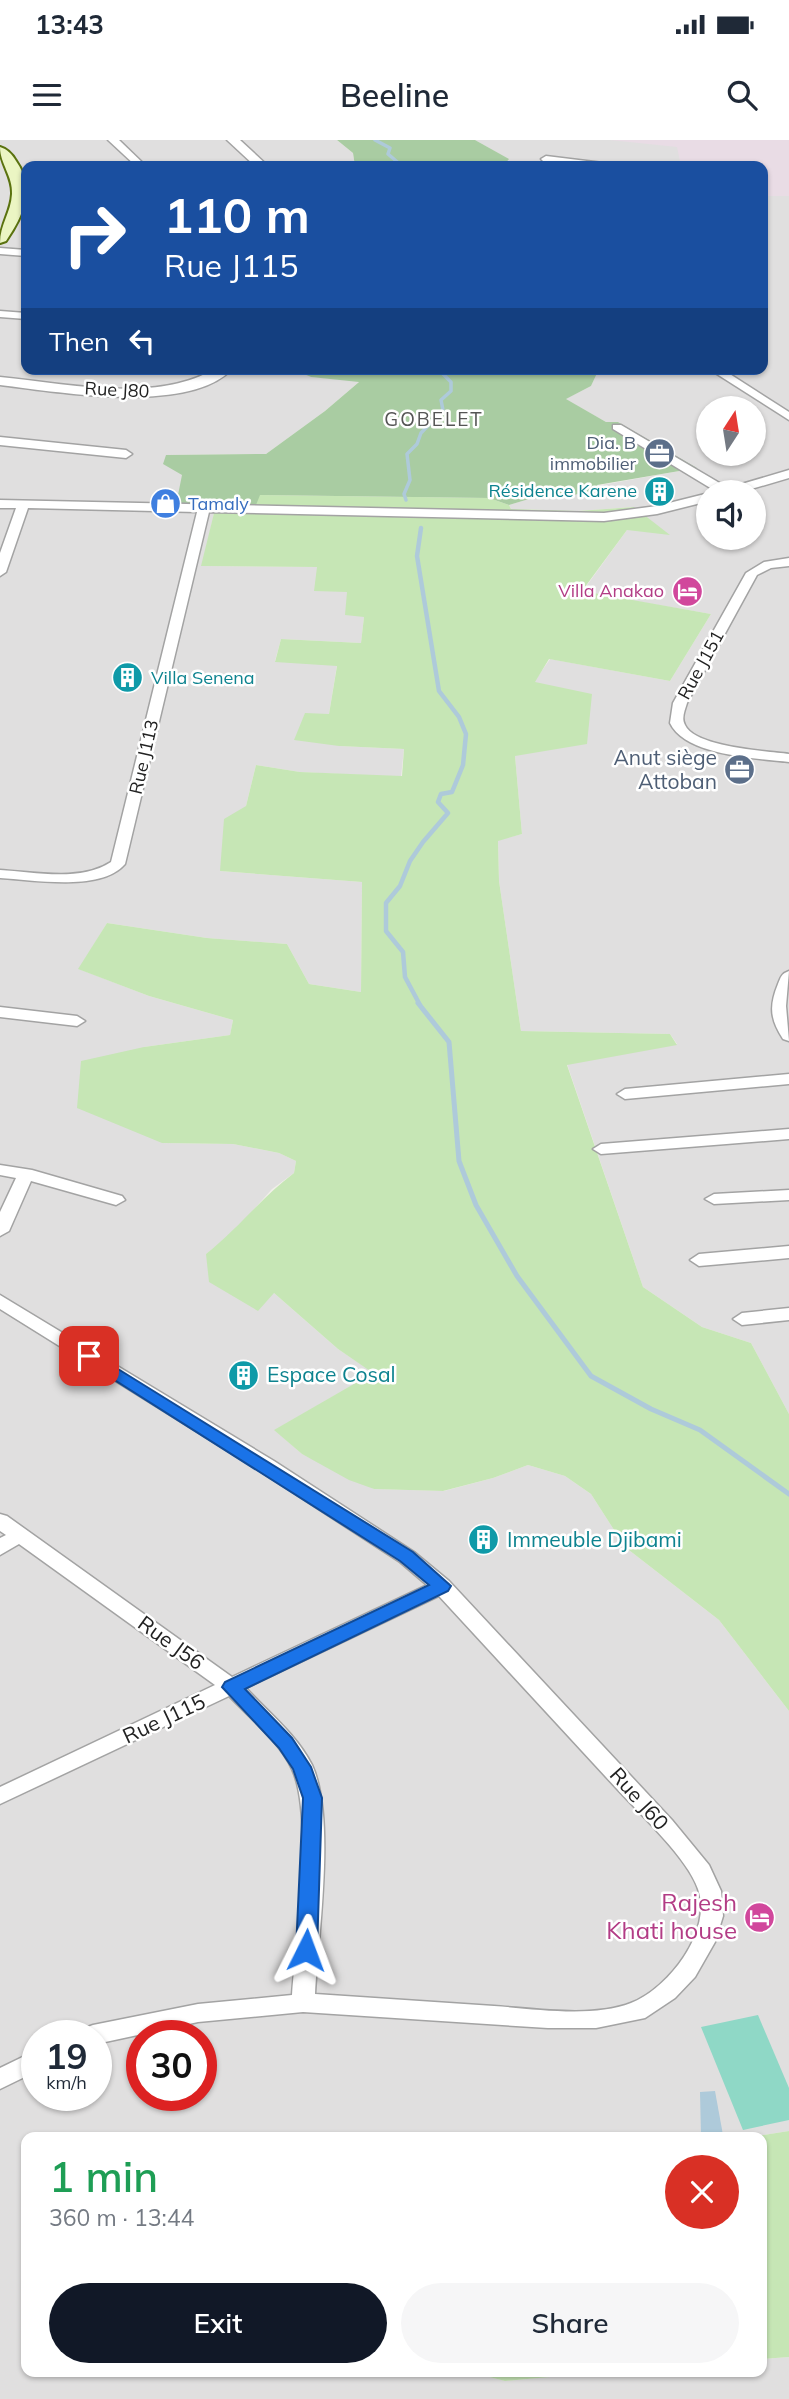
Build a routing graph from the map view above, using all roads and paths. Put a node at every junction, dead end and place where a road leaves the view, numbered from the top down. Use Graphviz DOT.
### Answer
graph roads {
  1 [pos="113,140"];
  2 [pos="233,140"];
  3 [pos="0,151"];
  4 [pos="546,159"];
  5 [pos="136,161"];
  6 [pos="256,161"];
  7 [pos="562,161"];
  8 [pos="0,239"];
  9 [pos="0,251"];
  10 [pos="21,253"];
  11 [pos="0,314"];
  12 [pos="21,316"];
  13 [pos="218,375"];
  14 [pos="723,375"];
  15 [pos="0,381"];
  16 [pos="789,417"];
  17 [pos="617,427"];
  18 [pos="0,441"];
  19 [pos="126,454"];
  20 [pos="789,474"];
  21 [pos="707,480"];
  22 [pos="766,481"];
  23 [pos="696,500"];
  24 [pos="0,503"];
  25 [pos="23,504"];
  26 [pos="204,509"];
  27 [pos="789,562"];
  28 [pos="0,572"];
  29 [pos="789,758"];
  30 [pos="0,874"];
  31 [pos="789,976"];
  32 [pos="0,1012"];
  33 [pos="77,1021"];
  34 [pos="789,1036"];
  35 [pos="789,1079"];
  36 [pos="625,1094"];
  37 [pos="789,1134"];
  38 [pos="601,1149"];
  39 [pos="0,1170"];
  40 [pos="26,1174"];
  41 [pos="789,1195"];
  42 [pos="714,1199"];
  43 [pos="116,1200"];
  44 [pos="0,1231"];
  45 [pos="789,1252"];
  46 [pos="699,1260"];
  47 [pos="0,1301"];
  48 [pos="789,1314"];
  49 [pos="742,1319"];
  50 [pos="0,1521"];
  51 [pos="19,1535"];
  52 [pos="0,1548"];
  53 [pos="442,1586"];
  54 [pos="232,1687"];
  55 [pos="0,1796"];
  56 [pos="303,2003"];
  57 [pos="112,2031"];
  58 [pos="21,2068"];
  59 [pos="0,2079"];
  1 -- 5 [label="street"];
  2 -- 6 [label="street"];
  3 -- 8 [label="main road"];
  4 -- 7 [label="street"];
  9 -- 10 [label="street"];
  11 -- 12 [label="street"];
  13 -- 15 [label="street, Rue J80"];
  14 -- 16 [label="street"];
  17 -- 21 [label="street"];
  18 -- 19 [label="street"];
  20 -- 22 [label="street"];
  23 -- 26 [label="street"];
  24 -- 25 [label="street"];
  25 -- 26 [label="street"];
  25 -- 28 [label="street"];
  26 -- 30 [label="street, Rue J113"];
  27 -- 29 [label="street, Rue J151"];
  31 -- 34 [label="street"];
  32 -- 33 [label="street"];
  35 -- 36 [label="street"];
  37 -- 38 [label="street"];
  39 -- 40 [label="street"];
  40 -- 43 [label="street"];
  40 -- 44 [label="street"];
  41 -- 42 [label="street"];
  45 -- 46 [label="street"];
  47 -- 53 [label="street, Rue J60"];
  48 -- 49 [label="street"];
  50 -- 51 [label="street, Rue J56"];
  51 -- 52 [label="street"];
  51 -- 54 [label="street, Rue J56"];
  53 -- 54 [label="street, Rue J115"];
  53 -- 56 [label="street, Rue J60"];
  54 -- 55 [label="street, Rue J115"];
  54 -- 56 [label="street, Rue J56"];
  56 -- 57 [label="street, Rue J60"];
  58 -- 59 [label="street"];
}
